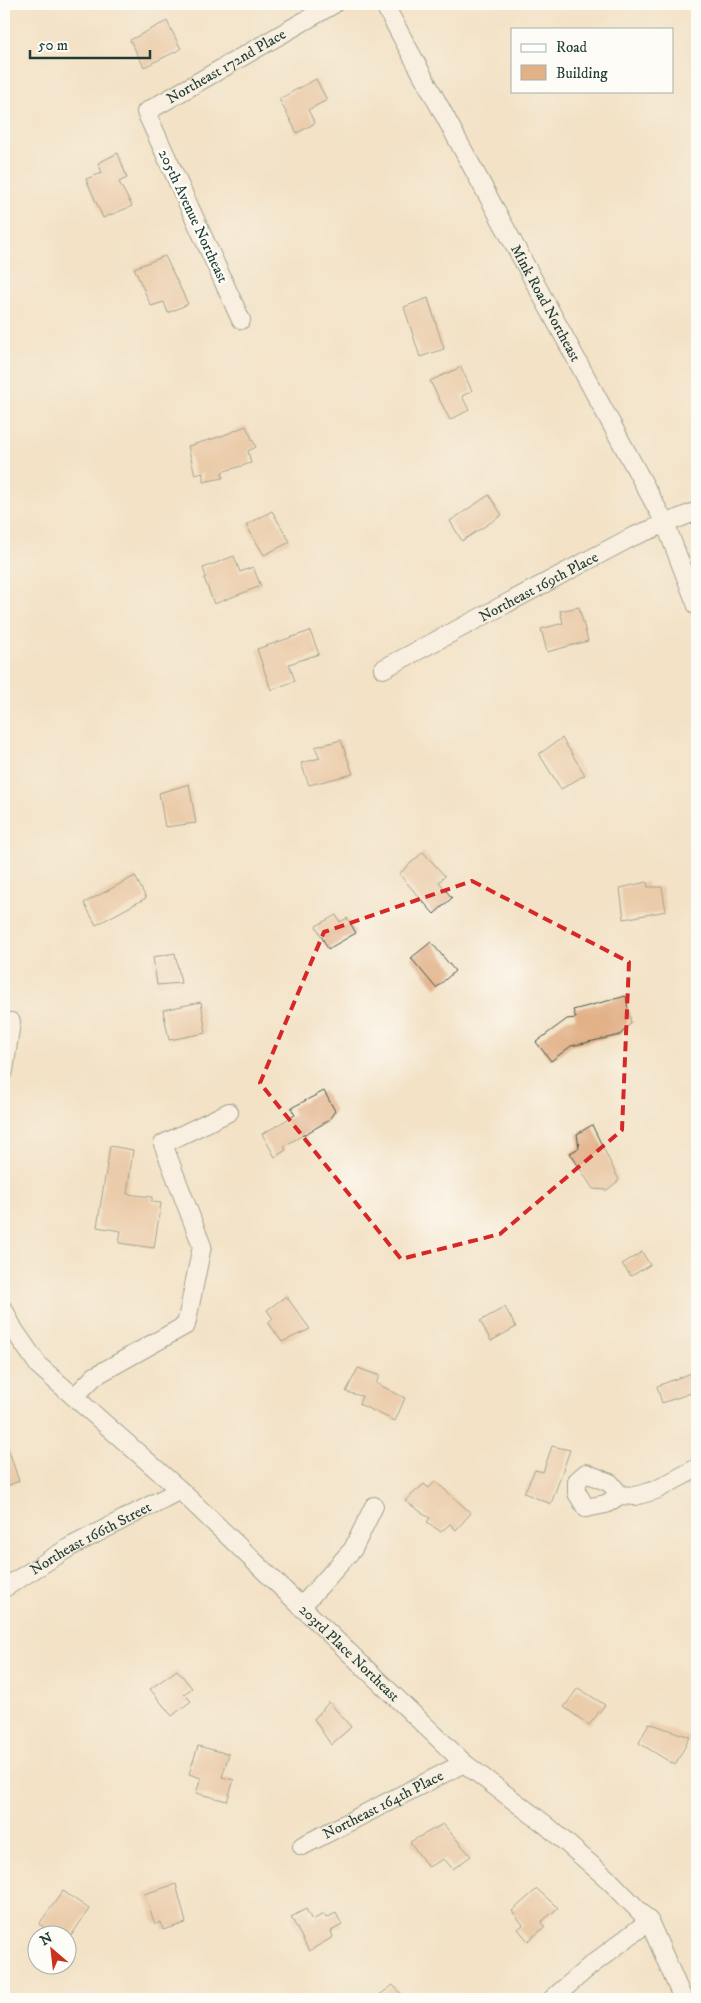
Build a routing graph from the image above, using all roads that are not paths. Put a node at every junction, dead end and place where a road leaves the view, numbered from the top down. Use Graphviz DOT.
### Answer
graph roads {
  1 [pos="334,4"];
  2 [pos="384,4"];
  3 [pos="146,112"];
  4 [pos="241,320"];
  5 [pos="697,511"];
  6 [pos="665,523"];
  7 [pos="697,606"];
  8 [pos="383,670"];
  9 [pos="11,1022"];
  10 [pos="4,1071"];
  11 [pos="229,1112"];
  12 [pos="4,1310"];
  13 [pos="75,1396"];
  14 [pos="697,1468"];
  15 [pos="180,1490"];
  16 [pos="620,1495"];
  17 [pos="374,1506"];
  18 [pos="4,1588"];
  19 [pos="301,1607"];
  20 [pos="464,1763"];
  21 [pos="302,1846"];
  22 [pos="649,1921"];
  23 [pos="552,1999"];
  24 [pos="684,1999"];
  1 -- 3 [label="street, Northeast 172nd Place"];
  2 -- 6 [label="street, Mink Road Northeast"];
  3 -- 4 [label="street, 205th Avenue Northeast"];
  5 -- 6 [label="street, Northeast 169th Place"];
  6 -- 7 [label="street, Mink Road Northeast"];
  6 -- 8 [label="street, Northeast 169th Place"];
  9 -- 10 [label="street"];
  11 -- 13 [label="street"];
  12 -- 13 [label="street, 203rd Place Northeast"];
  13 -- 15 [label="street, 203rd Place Northeast"];
  14 -- 16 [label="street"];
  15 -- 18 [label="street, Northeast 166th Street"];
  15 -- 19 [label="street, 203rd Place Northeast"];
  17 -- 19 [label="street"];
  19 -- 20 [label="street, 203rd Place Northeast"];
  20 -- 21 [label="street, Northeast 164th Place"];
  20 -- 22 [label="street, 203rd Place Northeast"];
  22 -- 23 [label="street"];
  22 -- 24 [label="street, 203rd Place Northeast"];
}
